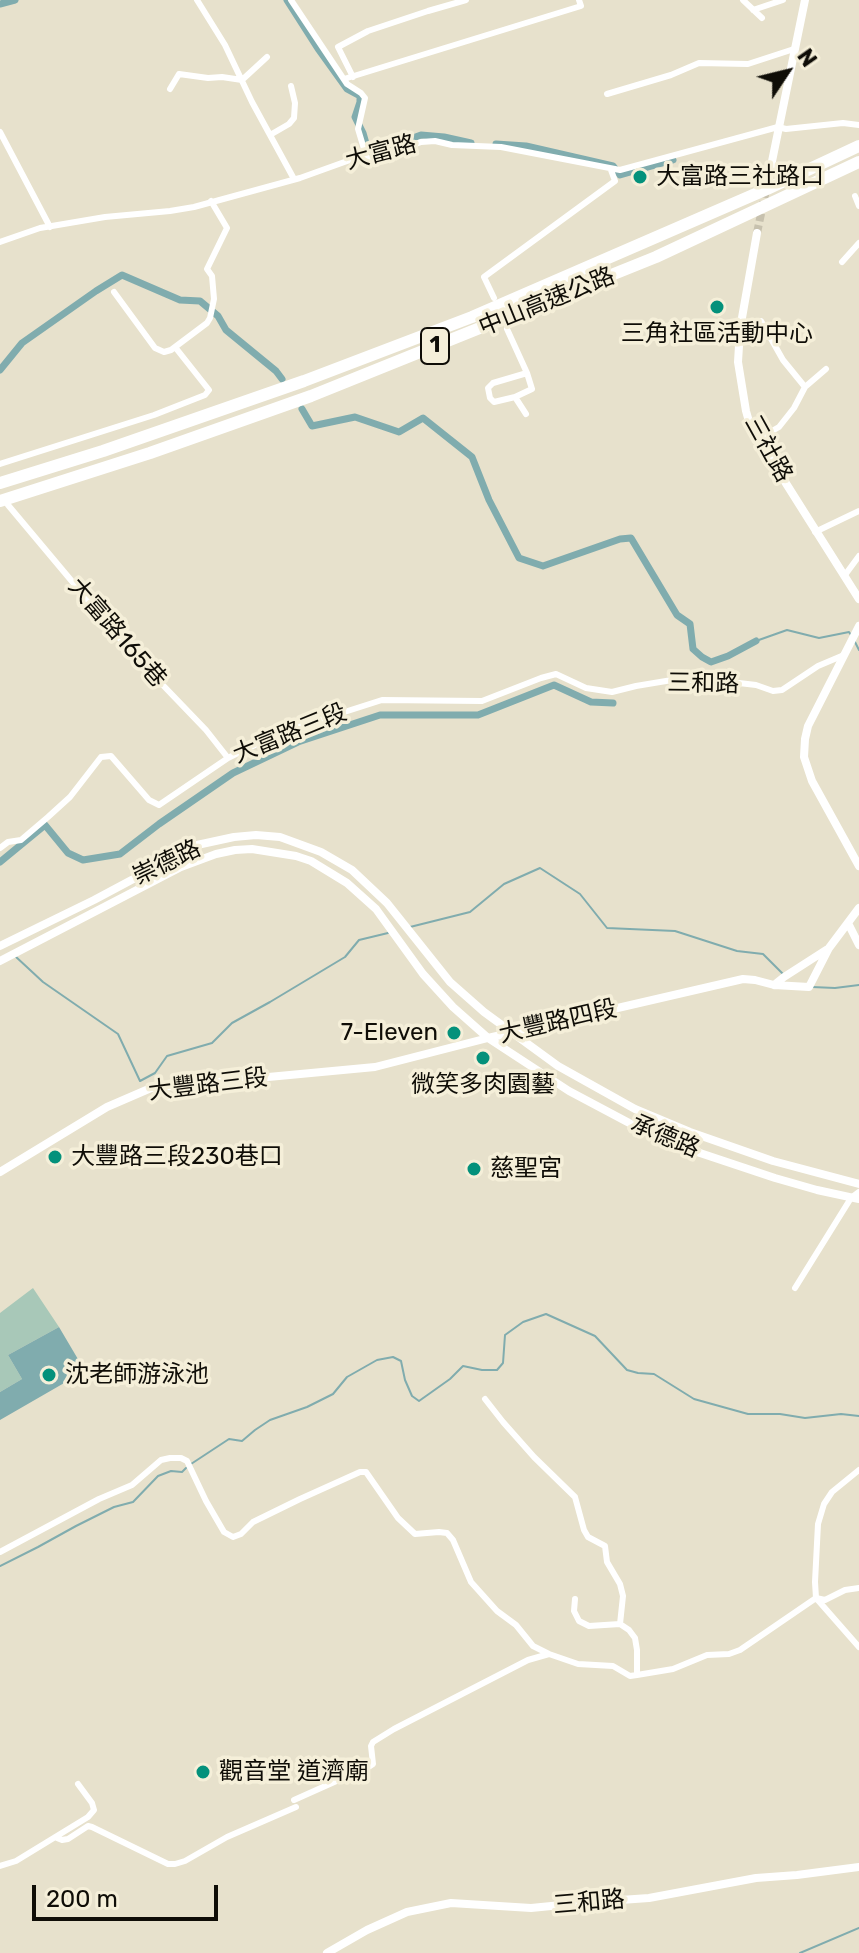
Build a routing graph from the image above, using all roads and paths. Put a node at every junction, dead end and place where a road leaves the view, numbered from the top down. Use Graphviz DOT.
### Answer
graph roads {
  1 [pos="197,0"];
  2 [pos="291,0"];
  3 [pos="466,0"];
  4 [pos="579,0"];
  5 [pos="743,0"];
  6 [pos="783,0"];
  7 [pos="805,0"];
  8 [pos="753,10"];
  9 [pos="762,18"];
  10 [pos="794,49"];
  11 [pos="267,57"];
  12 [pos="353,77"];
  13 [pos="344,79"];
  14 [pos="242,80"];
  15 [pos="291,86"];
  16 [pos="170,89"];
  17 [pos="607,94"];
  18 [pos="859,125"];
  19 [pos="778,127"];
  20 [pos="0,132"];
  21 [pos="270,135"];
  22 [pos="6,144"];
  23 [pos="859,146"];
  24 [pos="0,152"];
  25 [pos="367,159"];
  26 [pos="859,162"];
  27 [pos="611,170"];
  28 [pos="769,176"];
  29 [pos="294,179"];
  30 [pos="855,196"];
  31 [pos="211,201"];
  32 [pos="859,206"];
  33 [pos="50,227"];
  34 [pos="757,233"];
  35 [pos="0,242"];
  36 [pos="859,243"];
  37 [pos="842,262"];
  38 [pos="114,292"];
  39 [pos="494,298"];
  40 [pos="741,324"];
  41 [pos="507,329"];
  42 [pos="175,347"];
  43 [pos="826,369"];
  44 [pos="527,373"];
  45 [pos="805,387"];
  46 [pos="515,397"];
  47 [pos="526,414"];
  48 [pos="758,439"];
  49 [pos="0,464"];
  50 [pos="0,483"];
  51 [pos="4,503"];
  52 [pos="859,511"];
  53 [pos="815,532"];
  54 [pos="859,556"];
  55 [pos="845,575"];
  56 [pos="859,599"];
  57 [pos="859,626"];
  58 [pos="844,655"];
  59 [pos="556,674"];
  60 [pos="228,758"];
  61 [pos="0,848"];
  62 [pos="859,866"];
  63 [pos="859,908"];
  64 [pos="848,923"];
  65 [pos="4,944"];
  66 [pos="859,945"];
  67 [pos="829,948"];
  68 [pos="0,961"];
  69 [pos="774,985"];
  70 [pos="510,1033"];
  71 [pos="488,1038"];
  72 [pos="341,1071"];
  73 [pos="0,1172"];
  74 [pos="859,1184"];
  75 [pos="857,1195"];
  76 [pos="795,1288"];
  77 [pos="485,1399"];
  78 [pos="859,1470"];
  79 [pos="0,1552"];
  80 [pos="859,1588"];
  81 [pos="816,1598"];
  82 [pos="575,1599"];
  83 [pos="620,1624"];
  84 [pos="859,1647"];
  85 [pos="549,1654"];
  86 [pos="637,1675"];
  87 [pos="78,1784"];
  88 [pos="57,1838"];
  89 [pos="0,1866"];
  90 [pos="859,1867"];
  91 [pos="327,1953"];
  1 -- 14 [label="street"];
  2 -- 13 [label="street"];
  3 -- 12 [label="street"];
  4 -- 12 [label="street"];
  5 -- 8 [label="street"];
  6 -- 8 [label="street"];
  7 -- 10 [label="street"];
  8 -- 9 [label="street"];
  10 -- 17 [label="street"];
  10 -- 19 [label="street"];
  11 -- 14 [label="street"];
  12 -- 13 [label="street"];
  13 -- 25 [label="street"];
  14 -- 16 [label="street"];
  14 -- 21 [label="street"];
  15 -- 21 [label="street"];
  18 -- 19 [label="street, 大富路"];
  19 -- 27 [label="street, 大富路"];
  19 -- 28 [label="street"];
  20 -- 22 [label="street"];
  21 -- 29 [label="street"];
  22 -- 24 [label="street"];
  22 -- 33 [label="street"];
  23 -- 50 [label="highway, 中山高速公路 / 1"];
  25 -- 27 [label="street, 大富路"];
  25 -- 29 [label="street, 大富路"];
  26 -- 51 [label="highway, 中山高速公路 / 1"];
  27 -- 39 [label="street"];
  29 -- 31 [label="street, 大富路"];
  30 -- 32 [label="street"];
  31 -- 33 [label="street, 大富路"];
  31 -- 42 [label="street"];
  33 -- 35 [label="street, 大富路"];
  34 -- 40 [label="street, 三社路"];
  36 -- 37 [label="street"];
  38 -- 42 [label="street"];
  40 -- 45 [label="street"];
  40 -- 48 [label="street, 三社路"];
  41 -- 44 [label="street"];
  42 -- 49 [label="street"];
  43 -- 45 [label="street"];
  44 -- 46 [label="street"];
  44 -- 46 [label="street"];
  45 -- 48 [label="street"];
  46 -- 47 [label="street"];
  48 -- 53 [label="street, 三社路"];
  51 -- 60 [label="street, 大富路165巷"];
  52 -- 53 [label="street"];
  53 -- 55 [label="street, 三社路"];
  54 -- 55 [label="street"];
  55 -- 56 [label="street, 三社路"];
  57 -- 58 [label="street"];
  58 -- 59 [label="street, 三和路"];
  58 -- 62 [label="street"];
  59 -- 60 [label="street, 大富路三段"];
  60 -- 61 [label="street, 大富路三段"];
  63 -- 64 [label="street, 大豐路四段"];
  64 -- 66 [label="street"];
  64 -- 67 [label="street, 大豐路四段"];
  65 -- 70 [label="street, 崇德路"];
  67 -- 69 [label="street, 大豐路四段"];
  67 -- 69 [label="street, 大豐路四段"];
  68 -- 71 [label="street, 崇德路"];
  69 -- 70 [label="street, 大豐路四段"];
  70 -- 71 [label="street, 大豐路四段"];
  70 -- 74 [label="street, 承德路"];
  71 -- 72 [label="street, 大豐路四段"];
  71 -- 75 [label="street, 承德路"];
  72 -- 73 [label="street, 大豐路三段"];
  75 -- 76 [label="street"];
  77 -- 83 [label="street"];
  78 -- 81 [label="street"];
  79 -- 85 [label="street"];
  80 -- 81 [label="street"];
  81 -- 84 [label="street"];
  81 -- 86 [label="street"];
  82 -- 83 [label="street"];
  83 -- 86 [label="street"];
  85 -- 86 [label="street"];
  85 -- 88 [label="street"];
  87 -- 88 [label="street"];
  88 -- 89 [label="street"];
  90 -- 91 [label="street, 三和路"];
}
